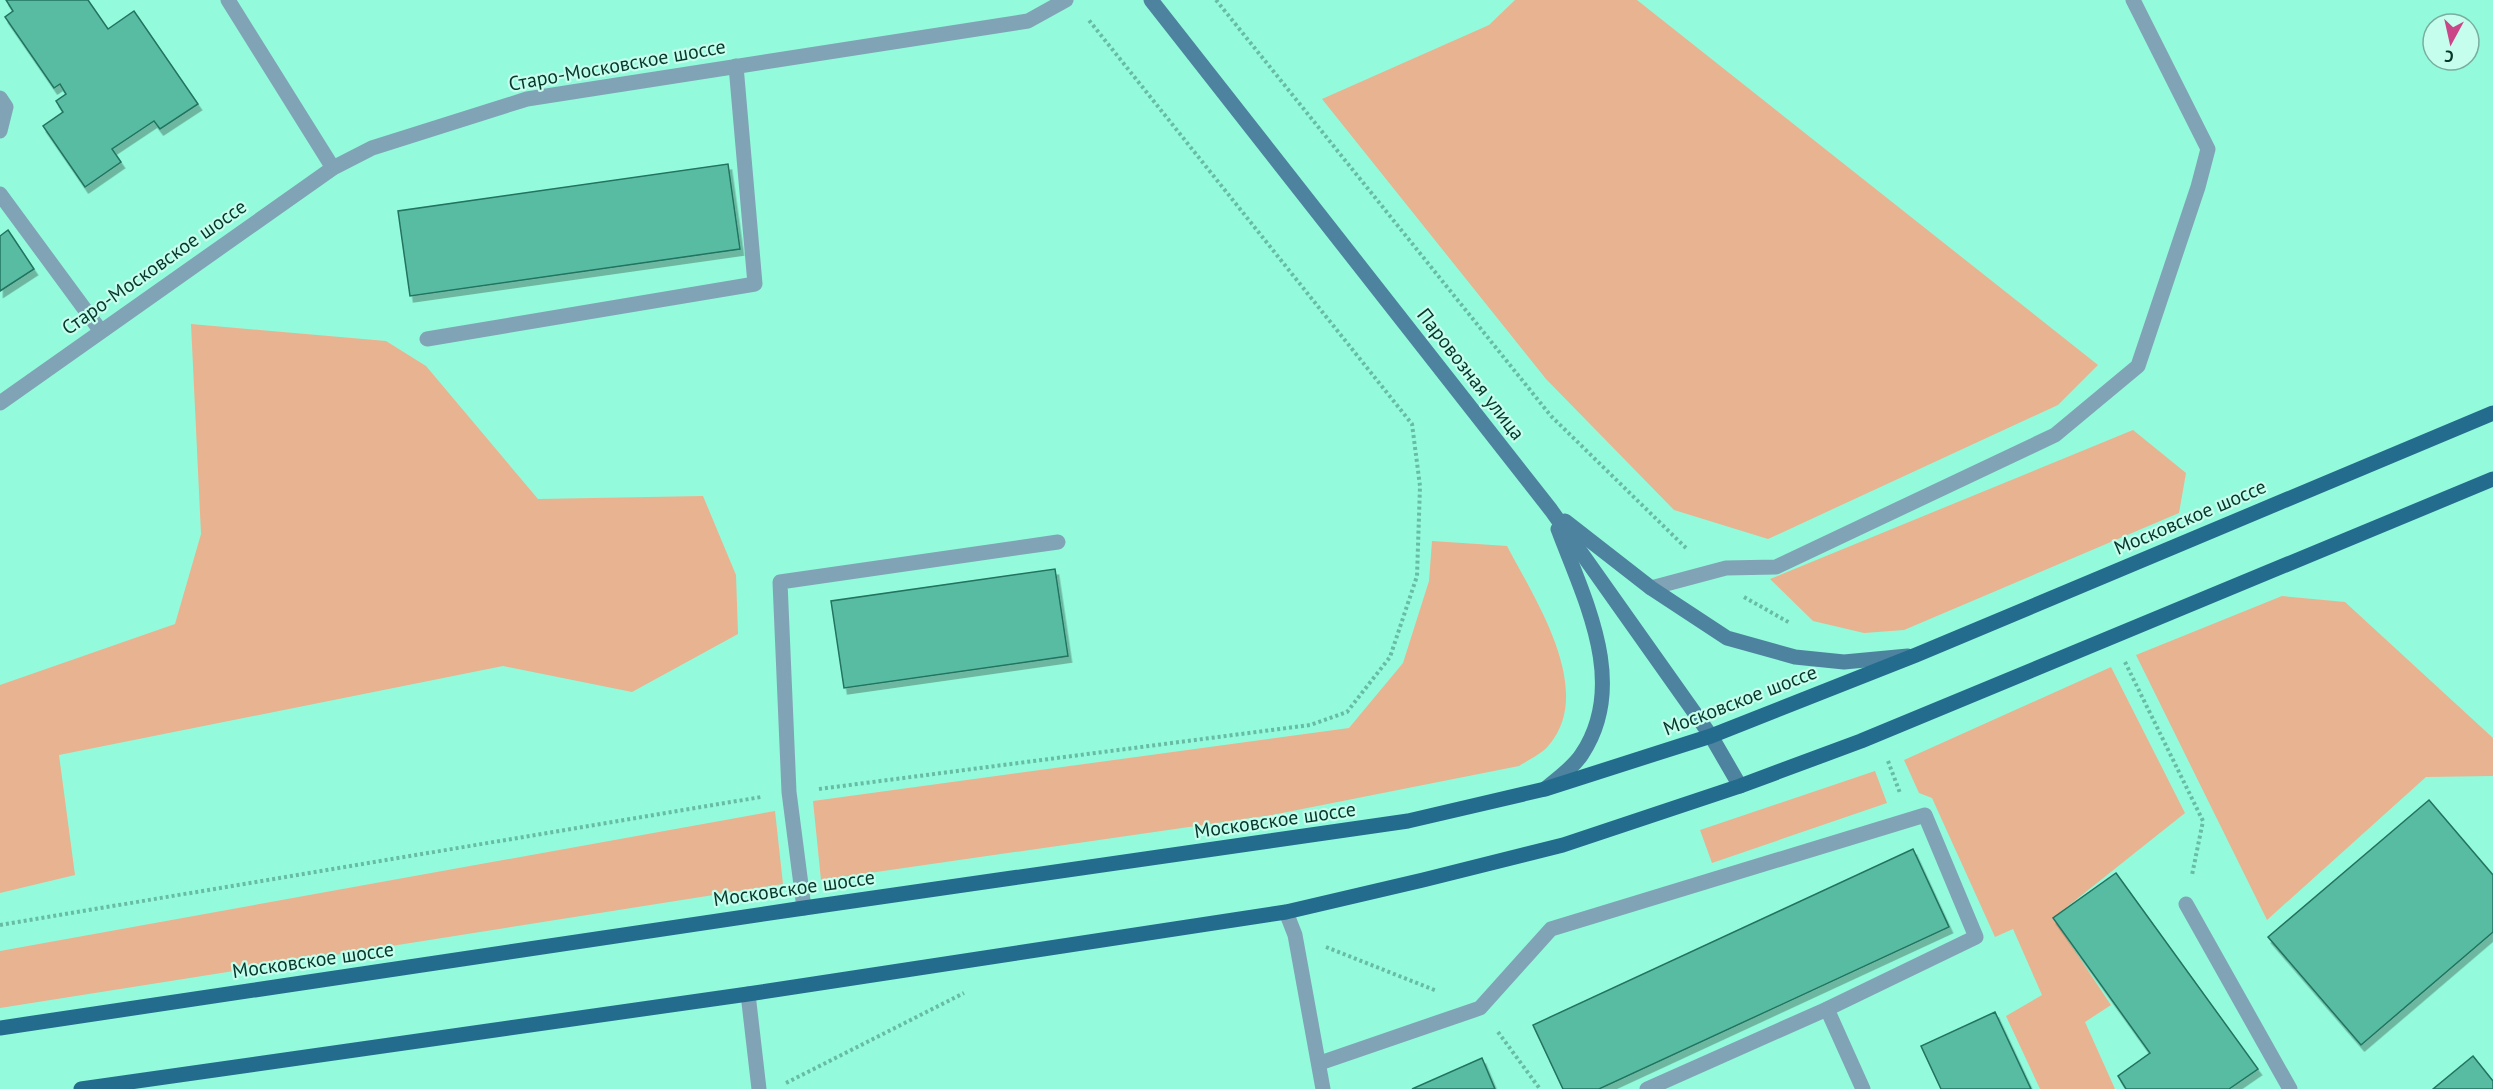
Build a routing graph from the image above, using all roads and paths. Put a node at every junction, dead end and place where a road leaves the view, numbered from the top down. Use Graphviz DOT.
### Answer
graph roads {
  1 [pos="228,0"];
  2 [pos="1066,0"];
  3 [pos="1151,0"];
  4 [pos="1216,0"];
  5 [pos="2133,0"];
  6 [pos="1088,18"];
  7 [pos="736,66"];
  8 [pos="0,98"];
  9 [pos="0,131"];
  10 [pos="333,168"];
  11 [pos="0,194"];
  12 [pos="100,330"];
  13 [pos="427,339"];
  14 [pos="0,403"];
  15 [pos="2493,413"];
  16 [pos="2493,479"];
  17 [pos="1551,510"];
  18 [pos="1058,542"];
  19 [pos="1710,572"];
  20 [pos="1651,588"];
  21 [pos="1791,623"];
  22 [pos="2121,653"];
  23 [pos="1916,655"];
  24 [pos="1711,736"];
  25 [pos="1885,754"];
  26 [pos="1740,786"];
  27 [pos="1545,789"];
  28 [pos="789,792"];
  29 [pos="1910,819"];
  30 [pos="2186,904"];
  31 [pos="804,908"];
  32 [pos="1286,912"];
  33 [pos="0,925"];
  34 [pos="974,988"];
  35 [pos="748,994"];
  36 [pos="1827,1009"];
  37 [pos="0,1028"];
  38 [pos="1320,1063"];
  39 [pos="785,1084"];
  40 [pos="81,1089"];
  41 [pos="759,1089"];
  42 [pos="1323,1089"];
  43 [pos="1647,1089"];
  44 [pos="1863,1089"];
  45 [pos="2290,1089"];
  1 -- 10 [label="street"];
  2 -- 7 [label="street, Старо-Московское шоссе"];
  3 -- 17 [label="main road, Паровозная улица"];
  4 -- 19 [label="path"];
  5 -- 19 [label="street"];
  6 -- 28 [label="path"];
  7 -- 10 [label="street, Старо-Московское шоссе"];
  7 -- 13 [label="street"];
  8 -- 9 [label="street"];
  10 -- 12 [label="street, Старо-Московское шоссе"];
  11 -- 12 [label="street"];
  12 -- 14 [label="street, Старо-Московское шоссе"];
  15 -- 23 [label="main road, Московское шоссе"];
  16 -- 26 [label="main road"];
  17 -- 20 [label="main road"];
  17 -- 24 [label="main road, Паровозная улица"];
  17 -- 27 [label="main road"];
  18 -- 28 [label="street"];
  19 -- 20 [label="street"];
  19 -- 21 [label="path"];
  20 -- 23 [label="main road"];
  22 -- 30 [label="path"];
  23 -- 24 [label="main road, Московское шоссе"];
  24 -- 26 [label="main road, Паровозная улица"];
  24 -- 27 [label="main road, Московское шоссе"];
  25 -- 29 [label="path"];
  26 -- 32 [label="main road"];
  27 -- 31 [label="main road, Московское шоссе"];
  28 -- 31 [label="street"];
  28 -- 33 [label="path"];
  29 -- 36 [label="street"];
  29 -- 38 [label="street"];
  30 -- 45 [label="street"];
  31 -- 37 [label="main road, Московское шоссе"];
  32 -- 35 [label="main road"];
  32 -- 38 [label="street"];
  34 -- 39 [label="path"];
  35 -- 40 [label="main road"];
  35 -- 41 [label="street"];
  36 -- 43 [label="street"];
  36 -- 44 [label="street"];
  38 -- 42 [label="street"];
}
